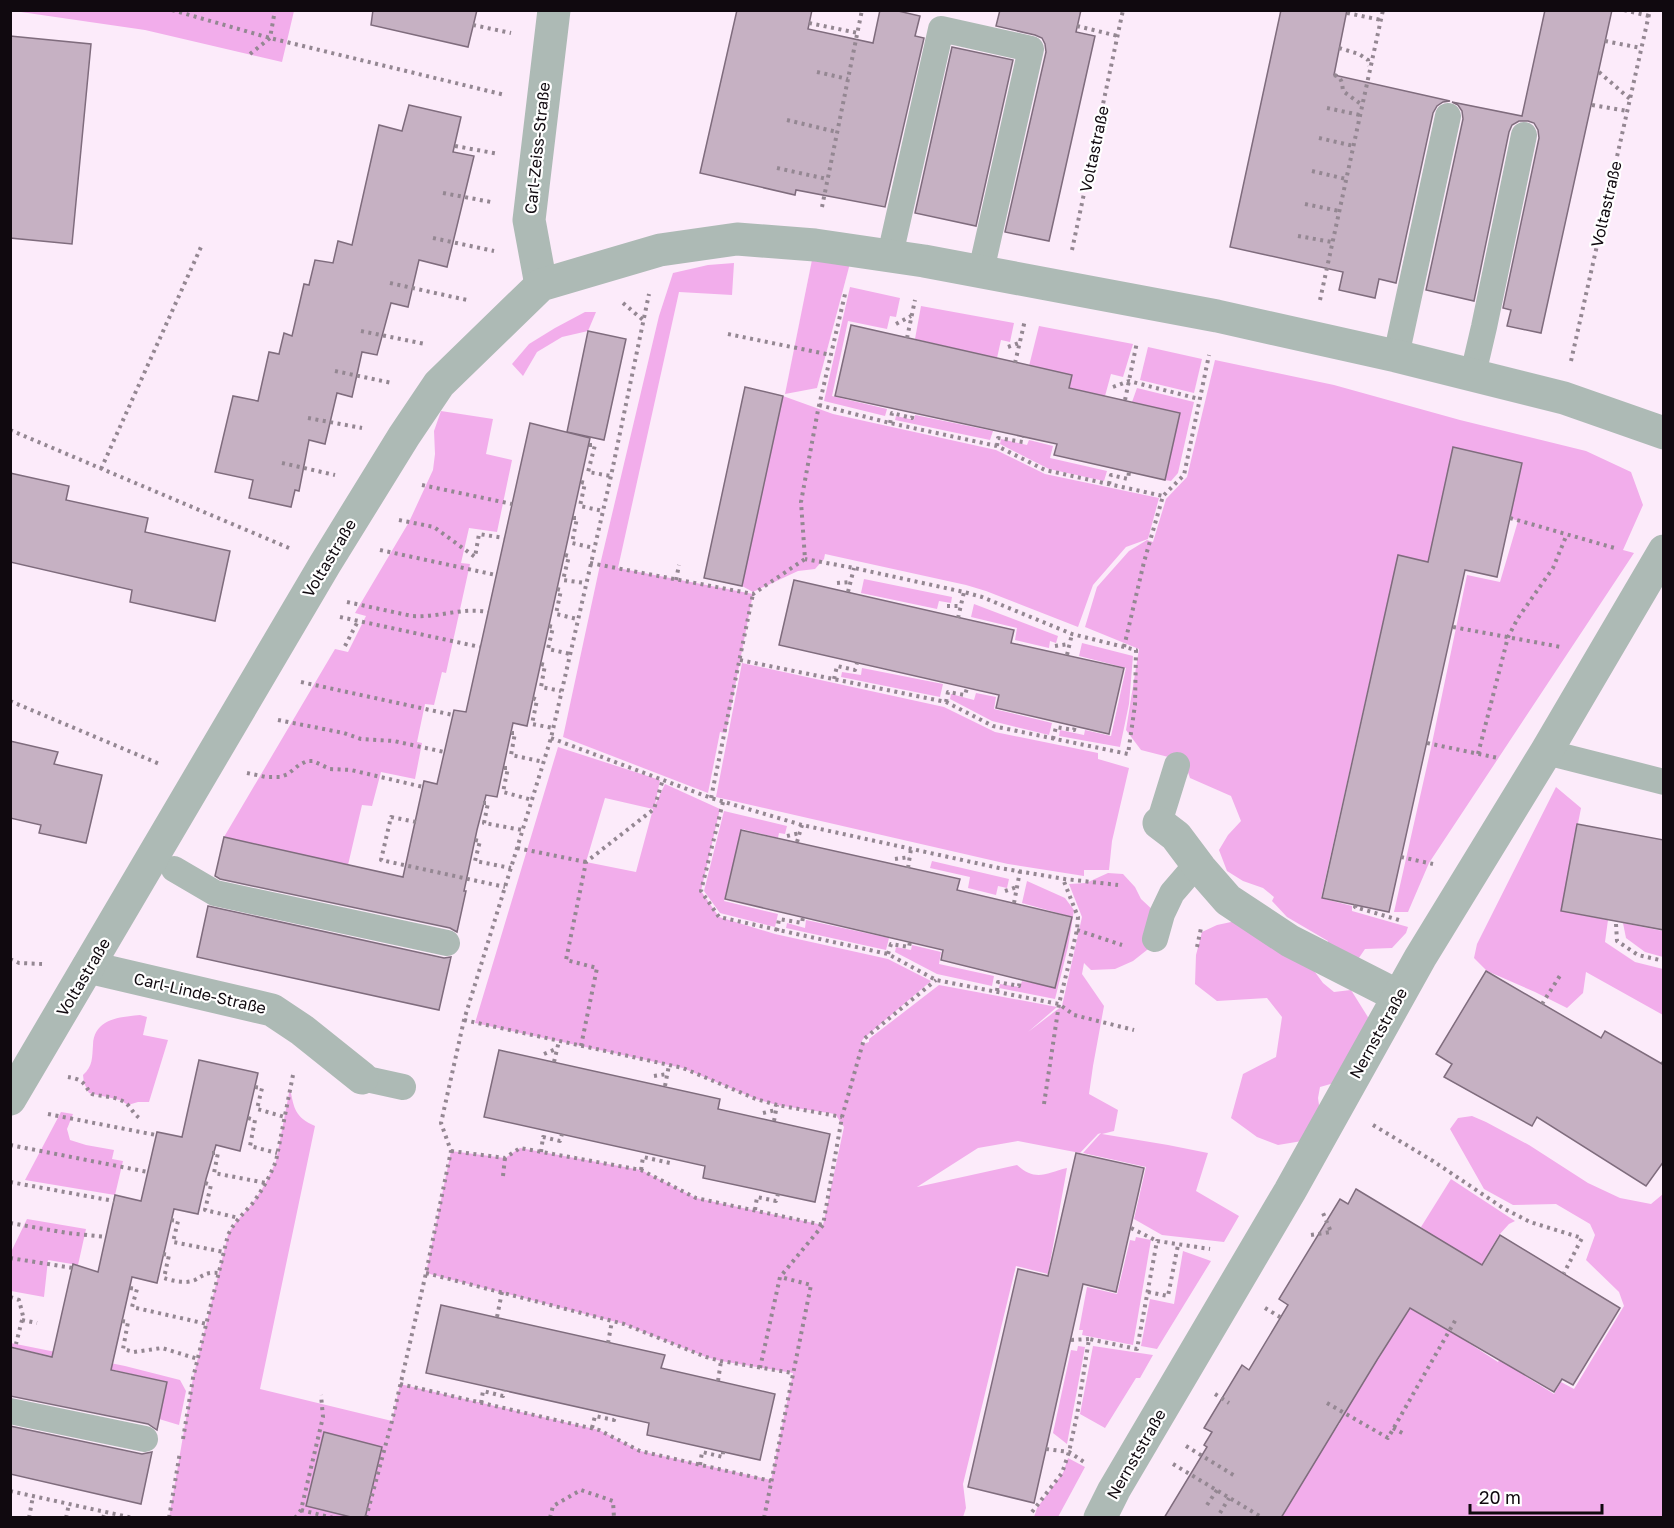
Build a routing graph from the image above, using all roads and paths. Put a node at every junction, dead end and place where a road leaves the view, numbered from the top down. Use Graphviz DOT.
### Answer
graph roads {
  1 [pos="172,10"];
  2 [pos="275,10"];
  3 [pos="554,10"];
  4 [pos="862,10"];
  5 [pos="1124,10"];
  6 [pos="1383,10"];
  7 [pos="1624,10"];
  8 [pos="1347,13"];
  9 [pos="1650,13"];
  10 [pos="1381,20"];
  11 [pos="809,23"];
  12 [pos="1077,26"];
  13 [pos="858,33"];
  14 [pos="1118,36"];
  15 [pos="270,38"];
  16 [pos="1605,41"];
  17 [pos="1339,48"];
  18 [pos="1641,48"];
  19 [pos="250,54"];
  20 [pos="1370,70"];
  21 [pos="817,72"];
  22 [pos="1599,72"];
  23 [pos="1334,75"];
  24 [pos="848,79"];
  25 [pos="1630,99"];
  26 [pos="542,105"];
  27 [pos="1362,105"];
  28 [pos="1592,105"];
  29 [pos="1327,108"];
  30 [pos="1627,111"];
  31 [pos="1360,115"];
  32 [pos="1448,116"];
  33 [pos="787,120"];
  34 [pos="837,132"];
  35 [pos="1524,135"];
  36 [pos="1320,138"];
  37 [pos="1354,146"];
  38 [pos="777,168"];
  39 [pos="1312,171"];
  40 [pos="1346,178"];
  41 [pos="827,179"];
  42 [pos="443,193"];
  43 [pos="1305,204"];
  44 [pos="530,209"];
  45 [pos="1339,212"];
  46 [pos="1298,236"];
  47 [pos="433,238"];
  48 [pos="1332,242"];
  49 [pos="814,245"];
  50 [pos="201,246"];
  51 [pos="660,250"];
  52 [pos="856,251"];
  53 [pos="890,255"];
  54 [pos="981,271"];
  55 [pos="538,272"];
  56 [pos="390,283"];
  57 [pos="1064,287"];
  58 [pos="1145,303"];
  59 [pos="515,310"];
  60 [pos="912,315"];
  61 [pos="1216,316"];
  62 [pos="896,324"];
  63 [pos="361,331"];
  64 [pos="908,331"];
  65 [pos="728,334"];
  66 [pos="1312,337"];
  67 [pos="907,338"];
  68 [pos="1020,342"];
  69 [pos="1008,347"];
  70 [pos="469,354"];
  71 [pos="831,355"];
  72 [pos="1017,355"];
  73 [pos="1396,356"];
  74 [pos="1015,363"];
  75 [pos="335,372"];
  76 [pos="1473,374"];
  77 [pos="1129,381"];
  78 [pos="1113,387"];
  79 [pos="434,391"];
  80 [pos="1564,398"];
  81 [pos="1199,399"];
  82 [pos="1125,400"];
  83 [pos="819,405"];
  84 [pos="913,413"];
  85 [pos="308,418"];
  86 [pos="890,423"];
  87 [pos="10,430"];
  88 [pos="1664,433"];
  89 [pos="404,436"];
  90 [pos="1024,437"];
  91 [pos="589,445"];
  92 [pos="997,446"];
  93 [pos="282,463"];
  94 [pos="101,469"];
  95 [pos="1130,472"];
  96 [pos="611,476"];
  97 [pos="581,482"];
  98 [pos="374,483"];
  99 [pos="1109,484"];
  100 [pos="426,486"];
  101 [pos="1163,496"];
  102 [pos="512,504"];
  103 [pos="603,511"];
  104 [pos="573,518"];
  105 [pos="1509,518"];
  106 [pos="409,522"];
  107 [pos="1567,534"];
  108 [pos="504,538"];
  109 [pos="594,548"];
  110 [pos="391,553"];
  111 [pos="565,555"];
  112 [pos="805,559"];
  113 [pos="590,563"];
  114 [pos="326,564"];
  115 [pos="679,565"];
  116 [pos="854,568"];
  117 [pos="1657,571"];
  118 [pos="496,575"];
  119 [pos="676,580"];
  120 [pos="851,582"];
  121 [pos="837,583"];
  122 [pos="585,584"];
  123 [pos="557,589"];
  124 [pos="848,592"];
  125 [pos="964,592"];
  126 [pos="753,594"];
  127 [pos="360,605"];
  128 [pos="947,606"];
  129 [pos="961,606"];
  130 [pos="488,612"];
  131 [pos="578,618"];
  132 [pos="958,618"];
  133 [pos="352,619"];
  134 [pos="358,621"];
  135 [pos="549,626"];
  136 [pos="1453,627"];
  137 [pos="1072,634"];
  138 [pos="1508,637"];
  139 [pos="1069,644"];
  140 [pos="345,646"];
  141 [pos="1055,646"];
  142 [pos="480,647"];
  143 [pos="1124,647"];
  144 [pos="570,654"];
  145 [pos="1603,654"];
  146 [pos="1067,655"];
  147 [pos="740,660"];
  148 [pos="857,663"];
  149 [pos="541,664"];
  150 [pos="834,679"];
  151 [pos="314,685"];
  152 [pos="967,688"];
  153 [pos="561,691"];
  154 [pos="534,698"];
  155 [pos="10,701"];
  156 [pos="946,702"];
  157 [pos="453,715"];
  158 [pos="291,723"];
  159 [pos="1075,726"];
  160 [pos="553,728"];
  161 [pos="511,732"];
  162 [pos="551,738"];
  163 [pos="1053,739"];
  164 [pos="1427,743"];
  165 [pos="444,752"];
  166 [pos="1478,754"];
  167 [pos="1541,760"];
  168 [pos="544,762"];
  169 [pos="1177,765"];
  170 [pos="504,768"];
  171 [pos="260,776"];
  172 [pos="663,779"];
  173 [pos="198,781"];
  174 [pos="1664,782"];
  175 [pos="423,787"];
  176 [pos="711,798"];
  177 [pos="532,800"];
  178 [pos="723,802"];
  179 [pos="483,803"];
  180 [pos="416,822"];
  181 [pos="1159,823"];
  182 [pos="802,825"];
  183 [pos="522,830"];
  184 [pos="800,833"];
  185 [pos="787,836"];
  186 [pos="475,840"];
  187 [pos="797,842"];
  188 [pos="517,848"];
  189 [pos="911,849"];
  190 [pos="910,858"];
  191 [pos="896,859"];
  192 [pos="586,862"];
  193 [pos="1197,864"];
  194 [pos="511,868"];
  195 [pos="908,868"];
  196 [pos="174,869"];
  197 [pos="1020,871"];
  198 [pos="1063,878"];
  199 [pos="1118,885"];
  200 [pos="505,887"];
  201 [pos="1017,887"];
  202 [pos="1005,891"];
  203 [pos="1014,903"];
  204 [pos="1356,905"];
  205 [pos="1382,915"];
  206 [pos="803,917"];
  207 [pos="1616,924"];
  208 [pos="1202,925"];
  209 [pos="1077,930"];
  210 [pos="777,931"];
  211 [pos="1155,939"];
  212 [pos="910,942"];
  213 [pos="447,943"];
  214 [pos="1197,947"];
  215 [pos="1131,948"];
  216 [pos="888,954"];
  217 [pos="1664,961"];
  218 [pos="88,967"];
  219 [pos="1561,974"];
  220 [pos="1020,979"];
  221 [pos="936,980"];
  222 [pos="997,991"];
  223 [pos="1398,996"];
  224 [pos="1059,1004"];
  225 [pos="1542,1004"];
  226 [pos="464,1020"];
  227 [pos="302,1030"];
  228 [pos="1134,1030"];
  229 [pos="559,1041"];
  230 [pos="581,1046"];
  231 [pos="557,1049"];
  232 [pos="544,1054"];
  233 [pos="554,1062"];
  234 [pos="669,1065"];
  235 [pos="667,1074"];
  236 [pos="654,1076"];
  237 [pos="362,1078"];
  238 [pos="79,1080"];
  239 [pos="665,1086"];
  240 [pos="255,1087"];
  241 [pos="403,1087"];
  242 [pos="10,1099"];
  243 [pos="1044,1104"];
  244 [pos="777,1107"];
  245 [pos="763,1113"];
  246 [pos="59,1116"];
  247 [pos="285,1117"];
  248 [pos="842,1117"];
  249 [pos="248,1118"];
  250 [pos="141,1119"];
  251 [pos="774,1121"];
  252 [pos="562,1134"];
  253 [pos="156,1135"];
  254 [pos="1397,1138"];
  255 [pos="10,1144"];
  256 [pos="451,1150"];
  257 [pos="540,1152"];
  258 [pos="212,1153"];
  259 [pos="278,1153"];
  260 [pos="505,1158"];
  261 [pos="671,1159"];
  262 [pos="641,1170"];
  263 [pos="148,1172"];
  264 [pos="503,1176"];
  265 [pos="10,1182"];
  266 [pos="266,1183"];
  267 [pos="205,1184"];
  268 [pos="778,1194"];
  269 [pos="114,1201"];
  270 [pos="755,1210"];
  271 [pos="239,1218"];
  272 [pos="171,1220"];
  273 [pos="10,1223"];
  274 [pos="823,1225"];
  275 [pos="1131,1228"];
  276 [pos="106,1237"];
  277 [pos="1157,1241"];
  278 [pos="1178,1245"];
  279 [pos="224,1252"];
  280 [pos="163,1254"];
  281 [pos="1252,1255"];
  282 [pos="10,1258"];
  283 [pos="72,1268"];
  284 [pos="219,1273"];
  285 [pos="426,1273"];
  286 [pos="1564,1273"];
  287 [pos="780,1277"];
  288 [pos="130,1288"];
  289 [pos="502,1292"];
  290 [pos="1148,1292"];
  291 [pos="10,1297"];
  292 [pos="497,1317"];
  293 [pos="1456,1319"];
  294 [pos="22,1320"];
  295 [pos="122,1321"];
  296 [pos="612,1321"];
  297 [pos="37,1323"];
  298 [pos="207,1324"];
  299 [pos="1089,1339"];
  300 [pos="1071,1340"];
  301 [pos="608,1343"];
  302 [pos="16,1344"];
  303 [pos="198,1359"];
  304 [pos="721,1361"];
  305 [pos="760,1368"];
  306 [pos="794,1373"];
  307 [pos="718,1381"];
  308 [pos="400,1384"];
  309 [pos="504,1390"];
  310 [pos="321,1395"];
  311 [pos="481,1403"];
  312 [pos="1327,1403"];
  313 [pos="10,1411"];
  314 [pos="615,1415"];
  315 [pos="592,1428"];
  316 [pos="1393,1428"];
  317 [pos="1406,1435"];
  318 [pos="1146,1436"];
  319 [pos="145,1439"];
  320 [pos="723,1452"];
  321 [pos="700,1465"];
  322 [pos="1236,1476"];
  323 [pos="771,1481"];
  324 [pos="1217,1490"];
  325 [pos="10,1491"];
  326 [pos="33,1496"];
  327 [pos="1229,1498"];
  328 [pos="69,1504"];
  329 [pos="1207,1505"];
  330 [pos="301,1510"];
  331 [pos="105,1512"];
  332 [pos="1032,1512"];
  333 [pos="1220,1513"];
  334 [pos="28,1518"];
  335 [pos="66,1518"];
  336 [pos="103,1518"];
  337 [pos="133,1518"];
  338 [pos="169,1518"];
  339 [pos="295,1518"];
  340 [pos="333,1518"];
  341 [pos="366,1518"];
  342 [pos="550,1518"];
  343 [pos="614,1518"];
  344 [pos="764,1518"];
  345 [pos="1100,1518"];
  346 [pos="1263,1518"];
  1 -- 15 [label="path"];
  2 -- 15 [label="path"];
  3 -- 26 [label="street, Carl-Zeiss-Straße"];
  4 -- 13 [label="path"];
  5 -- 14 [label="path, Voltastraße"];
  6 -- 10 [label="path"];
  7 -- 9 [label="path"];
  8 -- 10 [label="path"];
  9 -- 18 [label="path, Voltastraße"];
  10 -- 20 [label="path"];
  11 -- 13 [label="path"];
  12 -- 14 [label="path"];
  13 -- 24 [label="path"];
  14 -- 57 [label="path, Voltastraße"];
  15 -- 19 [label="path"];
  15 -- 26 [label="path"];
  16 -- 18 [label="path"];
  17 -- 20 [label="path"];
  18 -- 25 [label="path, Voltastraße"];
  20 -- 27 [label="path"];
  21 -- 24 [label="path"];
  22 -- 25 [label="path"];
  23 -- 27 [label="path"];
  24 -- 34 [label="path"];
  25 -- 30 [label="path, Voltastraße"];
  26 -- 44 [label="street, Carl-Zeiss-Straße"];
  27 -- 31 [label="path"];
  28 -- 30 [label="path"];
  29 -- 31 [label="path"];
  30 -- 80 [label="path, Voltastraße"];
  31 -- 37 [label="path"];
  32 -- 73 [label="lane"];
  33 -- 34 [label="path"];
  34 -- 41 [label="path"];
  35 -- 76 [label="lane"];
  36 -- 37 [label="path"];
  37 -- 40 [label="path"];
  38 -- 41 [label="path"];
  39 -- 40 [label="path"];
  40 -- 45 [label="path"];
  41 -- 49 [label="path"];
  42 -- 44 [label="path"];
  43 -- 45 [label="path"];
  44 -- 55 [label="street, Carl-Zeiss-Straße"];
  45 -- 48 [label="path"];
  46 -- 48 [label="path"];
  47 -- 55 [label="path"];
  48 -- 66 [label="path"];
  49 -- 51 [label="street, Voltastraße"];
  49 -- 52 [label="street, Voltastraße"];
  50 -- 94 [label="path"];
  51 -- 55 [label="street, Voltastraße"];
  51 -- 96 [label="path"];
  52 -- 53 [label="street, Voltastraße"];
  52 -- 71 [label="path"];
  53 -- 54 [label="street, Voltastraße"];
  53 -- 54 [label="lane"];
  54 -- 57 [label="street, Voltastraße"];
  55 -- 59 [label="street, Voltastraße"];
  56 -- 59 [label="path"];
  57 -- 58 [label="street, Voltastraße"];
  58 -- 61 [label="street, Voltastraße"];
  58 -- 77 [label="path"];
  59 -- 70 [label="street, Voltastraße"];
  60 -- 62 [label="path"];
  61 -- 66 [label="street, Voltastraße"];
  61 -- 81 [label="path"];
  63 -- 70 [label="path"];
  64 -- 67 [label="path"];
  65 -- 71 [label="path"];
  66 -- 73 [label="street, Voltastraße"];
  68 -- 69 [label="path"];
  70 -- 79 [label="street, Voltastraße"];
  71 -- 83 [label="path"];
  72 -- 74 [label="path"];
  73 -- 76 [label="street, Voltastraße"];
  75 -- 79 [label="path"];
  76 -- 80 [label="street, Voltastraße"];
  77 -- 78 [label="path"];
  77 -- 81 [label="path"];
  77 -- 82 [label="path"];
  79 -- 89 [label="street, Voltastraße"];
  80 -- 88 [label="street, Voltastraße"];
  81 -- 101 [label="path"];
  83 -- 86 [label="path"];
  83 -- 112 [label="path"];
  84 -- 86 [label="path"];
  85 -- 89 [label="path"];
  86 -- 92 [label="path"];
  87 -- 94 [label="path"];
  89 -- 98 [label="street, Voltastraße"];
  90 -- 92 [label="path"];
  91 -- 96 [label="path"];
  92 -- 99 [label="path"];
  93 -- 98 [label="path"];
  94 -- 114 [label="path"];
  95 -- 99 [label="path"];
  96 -- 103 [label="path"];
  97 -- 103 [label="path"];
  98 -- 114 [label="street, Voltastraße"];
  99 -- 101 [label="path"];
  100 -- 102 [label="path"];
  101 -- 143 [label="path"];
  103 -- 109 [label="path"];
  104 -- 109 [label="path"];
  105 -- 107 [label="path"];
  106 -- 108 [label="path"];
  107 -- 117 [label="path"];
  107 -- 138 [label="path"];
  109 -- 113 [label="path"];
  110 -- 118 [label="path"];
  111 -- 122 [label="path"];
  112 -- 116 [label="path"];
  112 -- 126 [label="path"];
  113 -- 119 [label="path"];
  113 -- 122 [label="path"];
  114 -- 173 [label="street, Voltastraße"];
  115 -- 119 [label="path"];
  116 -- 120 [label="path"];
  116 -- 125 [label="path"];
  117 -- 145 [label="street, Nernststraße"];
  119 -- 126 [label="path"];
  120 -- 121 [label="path"];
  120 -- 124 [label="path"];
  122 -- 131 [label="path"];
  123 -- 131 [label="path"];
  125 -- 129 [label="path"];
  125 -- 137 [label="path"];
  126 -- 147 [label="path"];
  127 -- 130 [label="path"];
  128 -- 129 [label="path"];
  129 -- 132 [label="path"];
  131 -- 144 [label="path"];
  133 -- 134 [label="path"];
  134 -- 140 [label="path"];
  134 -- 142 [label="path"];
  135 -- 144 [label="path"];
  136 -- 138 [label="path"];
  137 -- 139 [label="path"];
  137 -- 143 [label="path"];
  138 -- 145 [label="path"];
  138 -- 166 [label="path"];
  139 -- 141 [label="path"];
  139 -- 146 [label="path"];
  143 -- 163 [label="path"];
  144 -- 153 [label="path"];
  145 -- 167 [label="street, Nernststraße"];
  147 -- 150 [label="path"];
  147 -- 176 [label="path"];
  148 -- 150 [label="path"];
  149 -- 153 [label="path"];
  150 -- 156 [label="path"];
  151 -- 157 [label="path"];
  152 -- 156 [label="path"];
  153 -- 160 [label="path"];
  154 -- 160 [label="path"];
  155 -- 173 [label="path"];
  156 -- 163 [label="path"];
  158 -- 165 [label="path"];
  159 -- 163 [label="path"];
  160 -- 162 [label="path"];
  161 -- 168 [label="path"];
  162 -- 168 [label="path"];
  162 -- 172 [label="path"];
  164 -- 166 [label="path"];
  166 -- 167 [label="path"];
  167 -- 174 [label="lane"];
  167 -- 223 [label="street, Nernststraße"];
  168 -- 177 [label="path"];
  169 -- 181 [label="lane"];
  170 -- 177 [label="path"];
  171 -- 175 [label="path"];
  172 -- 176 [label="path"];
  172 -- 192 [label="path"];
  173 -- 218 [label="street, Voltastraße"];
  176 -- 178 [label="path"];
  177 -- 183 [label="path"];
  178 -- 182 [label="path"];
  178 -- 210 [label="path"];
  179 -- 183 [label="path"];
  180 -- 200 [label="path"];
  181 -- 193 [label="street"];
  182 -- 184 [label="path"];
  182 -- 189 [label="path"];
  183 -- 188 [label="path"];
  184 -- 185 [label="path"];
  184 -- 187 [label="path"];
  186 -- 194 [label="path"];
  188 -- 192 [label="path"];
  188 -- 194 [label="path"];
  189 -- 190 [label="path"];
  189 -- 197 [label="path"];
  190 -- 191 [label="path"];
  190 -- 195 [label="path"];
  192 -- 230 [label="path"];
  193 -- 211 [label="lane"];
  193 -- 223 [label="street"];
  194 -- 200 [label="path"];
  196 -- 213 [label="lane"];
  197 -- 198 [label="path"];
  197 -- 201 [label="path"];
  198 -- 199 [label="path"];
  198 -- 209 [label="path"];
  200 -- 226 [label="path"];
  201 -- 202 [label="path"];
  201 -- 203 [label="path"];
  204 -- 205 [label="path"];
  206 -- 210 [label="path"];
  207 -- 217 [label="path"];
  208 -- 214 [label="path"];
  209 -- 215 [label="path"];
  209 -- 224 [label="path"];
  210 -- 216 [label="path"];
  212 -- 216 [label="path"];
  216 -- 221 [label="path"];
  218 -- 227 [label="street, Carl-Linde-Straße"];
  218 -- 242 [label="street, Voltastraße"];
  219 -- 225 [label="path"];
  220 -- 222 [label="path"];
  221 -- 222 [label="path"];
  221 -- 248 [label="path"];
  222 -- 224 [label="path"];
  223 -- 281 [label="street, Nernststraße"];
  224 -- 228 [label="path"];
  224 -- 243 [label="path"];
  226 -- 229 [label="path"];
  226 -- 256 [label="path"];
  227 -- 237 [label="street, Carl-Linde-Straße"];
  227 -- 247 [label="path"];
  229 -- 230 [label="path"];
  229 -- 231 [label="path"];
  230 -- 234 [label="path"];
  231 -- 232 [label="path"];
  231 -- 233 [label="path"];
  234 -- 235 [label="path"];
  234 -- 244 [label="path"];
  235 -- 236 [label="path"];
  235 -- 239 [label="path"];
  237 -- 241 [label="lane"];
  238 -- 250 [label="path"];
  240 -- 247 [label="path"];
  244 -- 245 [label="path"];
  244 -- 248 [label="path"];
  244 -- 251 [label="path"];
  246 -- 253 [label="path"];
  247 -- 259 [label="path"];
  248 -- 274 [label="path"];
  249 -- 259 [label="path"];
  252 -- 257 [label="path"];
  254 -- 286 [label="path"];
  255 -- 263 [label="path"];
  256 -- 260 [label="path"];
  256 -- 285 [label="path"];
  257 -- 260 [label="path"];
  257 -- 262 [label="path"];
  258 -- 266 [label="path"];
  259 -- 266 [label="path"];
  260 -- 264 [label="path"];
  261 -- 262 [label="path"];
  262 -- 270 [label="path"];
  265 -- 269 [label="path"];
  266 -- 271 [label="path"];
  267 -- 271 [label="path"];
  268 -- 270 [label="path"];
  270 -- 274 [label="path"];
  271 -- 279 [label="path"];
  272 -- 279 [label="path"];
  273 -- 276 [label="path"];
  274 -- 287 [label="path"];
  275 -- 277 [label="path"];
  277 -- 278 [label="path"];
  277 -- 290 [label="path"];
  278 -- 281 [label="path"];
  278 -- 290 [label="path"];
  279 -- 284 [label="path"];
  280 -- 284 [label="path"];
  281 -- 318 [label="street, Nernststraße"];
  282 -- 283 [label="path"];
  284 -- 298 [label="path"];
  285 -- 289 [label="path"];
  285 -- 308 [label="path"];
  287 -- 305 [label="path"];
  287 -- 306 [label="path"];
  288 -- 298 [label="path"];
  289 -- 292 [label="path"];
  289 -- 296 [label="path"];
  290 -- 299 [label="path"];
  291 -- 294 [label="path"];
  293 -- 316 [label="path"];
  294 -- 297 [label="path"];
  294 -- 302 [label="path"];
  295 -- 303 [label="path"];
  296 -- 301 [label="path"];
  296 -- 304 [label="path"];
  298 -- 303 [label="path"];
  299 -- 300 [label="path"];
  299 -- 332 [label="path"];
  303 -- 338 [label="path"];
  304 -- 305 [label="path"];
  304 -- 307 [label="path"];
  305 -- 306 [label="path"];
  306 -- 323 [label="path"];
  308 -- 311 [label="path"];
  308 -- 341 [label="path"];
  309 -- 311 [label="path"];
  310 -- 330 [label="path"];
  311 -- 315 [label="path"];
  312 -- 316 [label="path"];
  313 -- 319 [label="lane"];
  314 -- 315 [label="path"];
  315 -- 321 [label="path"];
  316 -- 317 [label="path"];
  318 -- 322 [label="path"];
  318 -- 324 [label="path"];
  318 -- 345 [label="street, Nernststraße"];
  320 -- 321 [label="path"];
  321 -- 323 [label="path"];
  323 -- 344 [label="path"];
  324 -- 327 [label="path"];
  324 -- 329 [label="path"];
  325 -- 326 [label="path"];
  326 -- 328 [label="path"];
  326 -- 334 [label="path"];
  327 -- 333 [label="path"];
  327 -- 346 [label="path"];
  328 -- 331 [label="path"];
  328 -- 335 [label="path"];
  330 -- 339 [label="path"];
  330 -- 340 [label="path"];
  331 -- 336 [label="path"];
  331 -- 337 [label="path"];
  342 -- 343 [label="path"];
}
